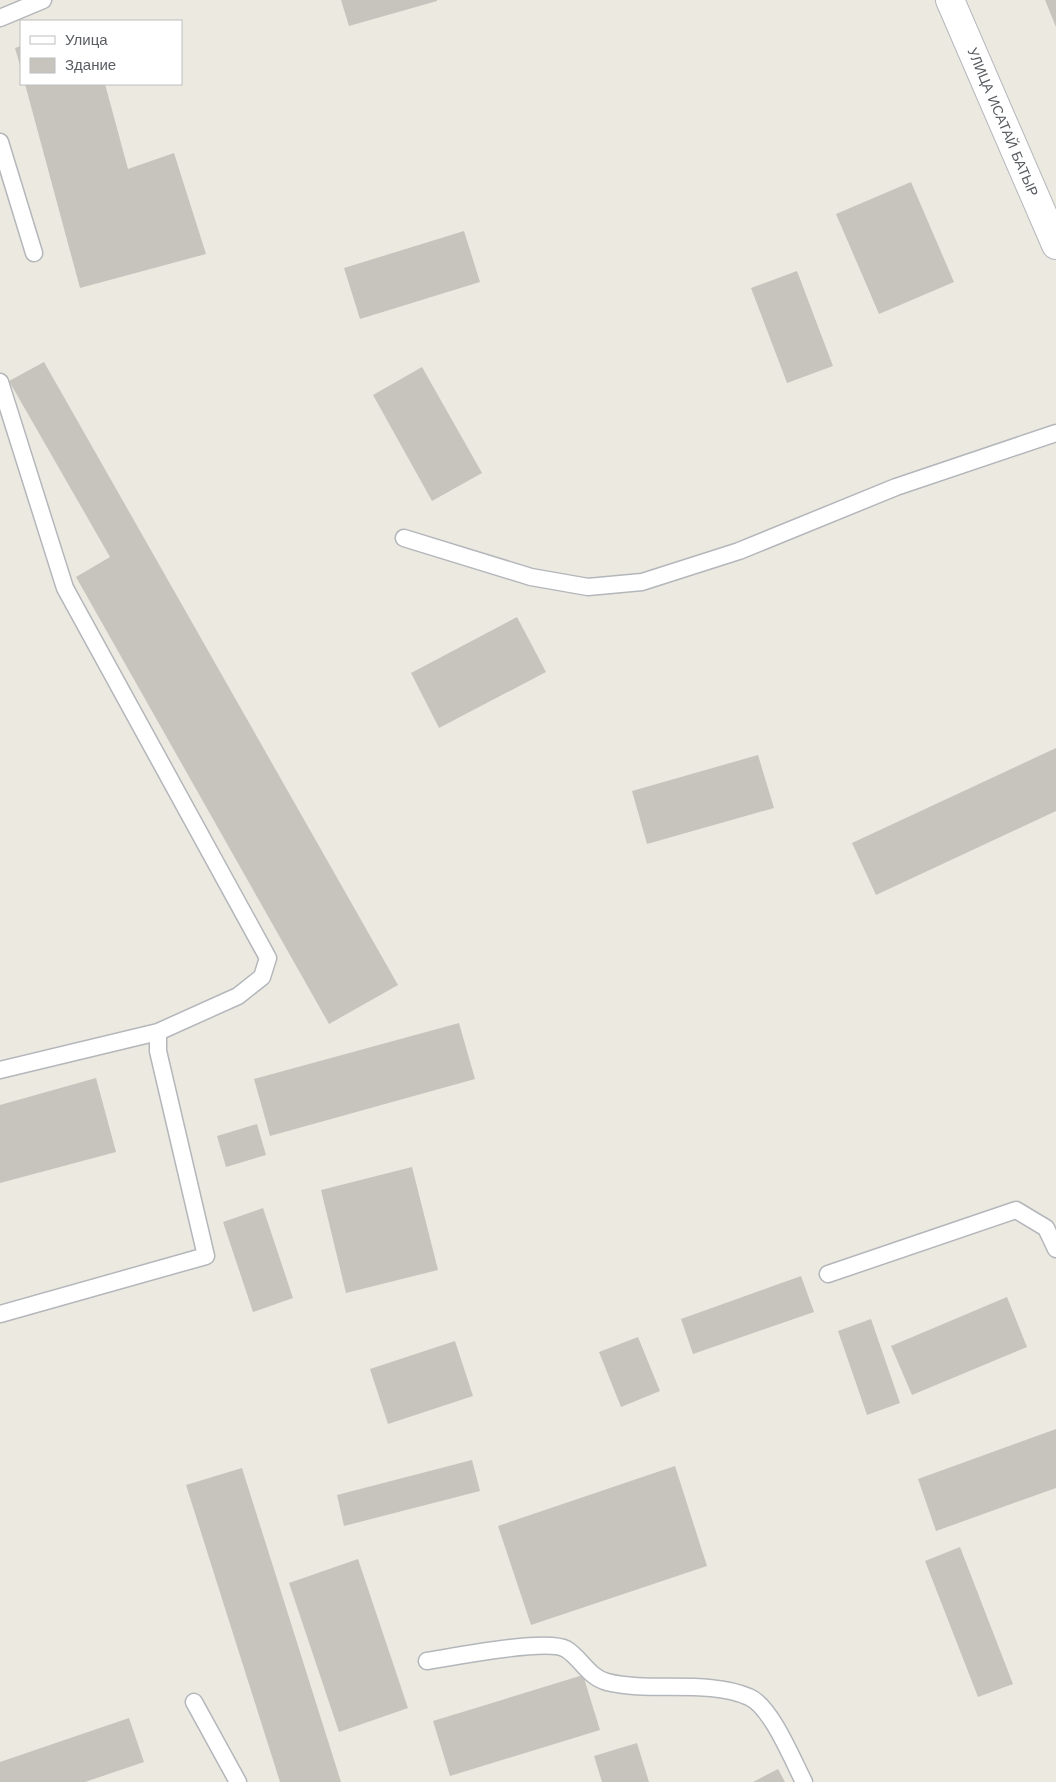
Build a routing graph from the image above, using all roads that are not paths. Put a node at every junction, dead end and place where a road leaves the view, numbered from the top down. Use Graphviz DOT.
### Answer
graph roads {
  1 [pos="43,0"];
  2 [pos="950,0"];
  3 [pos="0,18"];
  4 [pos="0,142"];
  5 [pos="1056,245"];
  6 [pos="34,253"];
  7 [pos="0,382"];
  8 [pos="1056,433"];
  9 [pos="404,538"];
  10 [pos="158,1032"];
  11 [pos="0,1070"];
  12 [pos="1056,1249"];
  13 [pos="828,1274"];
  14 [pos="0,1314"];
  15 [pos="427,1660"];
  16 [pos="194,1702"];
  17 [pos="238,1782"];
  18 [pos="804,1782"];
  1 -- 3 [label="lane"];
  2 -- 5 [label="street, УЛИЦА ИСАТАЙ БАТЫР"];
  4 -- 6 [label="lane"];
  7 -- 10 [label="lane"];
  8 -- 9 [label="lane"];
  10 -- 11 [label="lane"];
  10 -- 14 [label="lane"];
  12 -- 13 [label="lane"];
  15 -- 18 [label="lane"];
  16 -- 17 [label="lane"];
}
